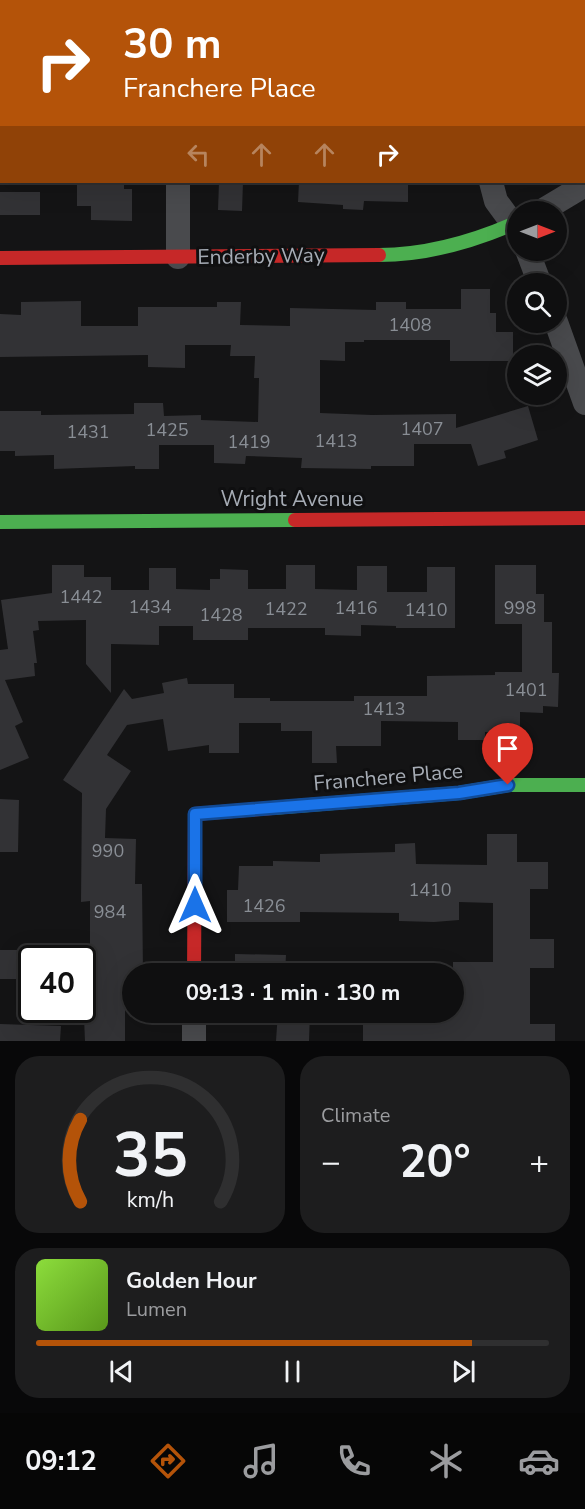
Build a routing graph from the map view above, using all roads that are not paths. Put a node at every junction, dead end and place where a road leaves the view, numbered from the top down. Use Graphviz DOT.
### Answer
graph roads {
  1 [pos="178,183"];
  2 [pos="491,183"];
  3 [pos="585,185"];
  4 [pos="558,201"];
  5 [pos="507,215"];
  6 [pos="507,229"];
  7 [pos="178,257"];
  8 [pos="0,258"];
  9 [pos="559,333"];
  10 [pos="585,403"];
  11 [pos="585,518"];
  12 [pos="0,522"];
  13 [pos="585,785"];
  14 [pos="194,963"];
  15 [pos="194,1023"];
  16 [pos="194,1041"];
  1 -- 7 [label="street"];
  2 -- 5 [label="street"];
  3 -- 4 [label="street"];
  6 -- 7 [label="street, Enderby Way"];
  7 -- 8 [label="street, Enderby Way"];
  9 -- 10 [label="street"];
  11 -- 12 [label="street, Wright Avenue"];
  13 -- 14 [label="street, Franchere Place"];
  15 -- 16 [label="street"];
}
